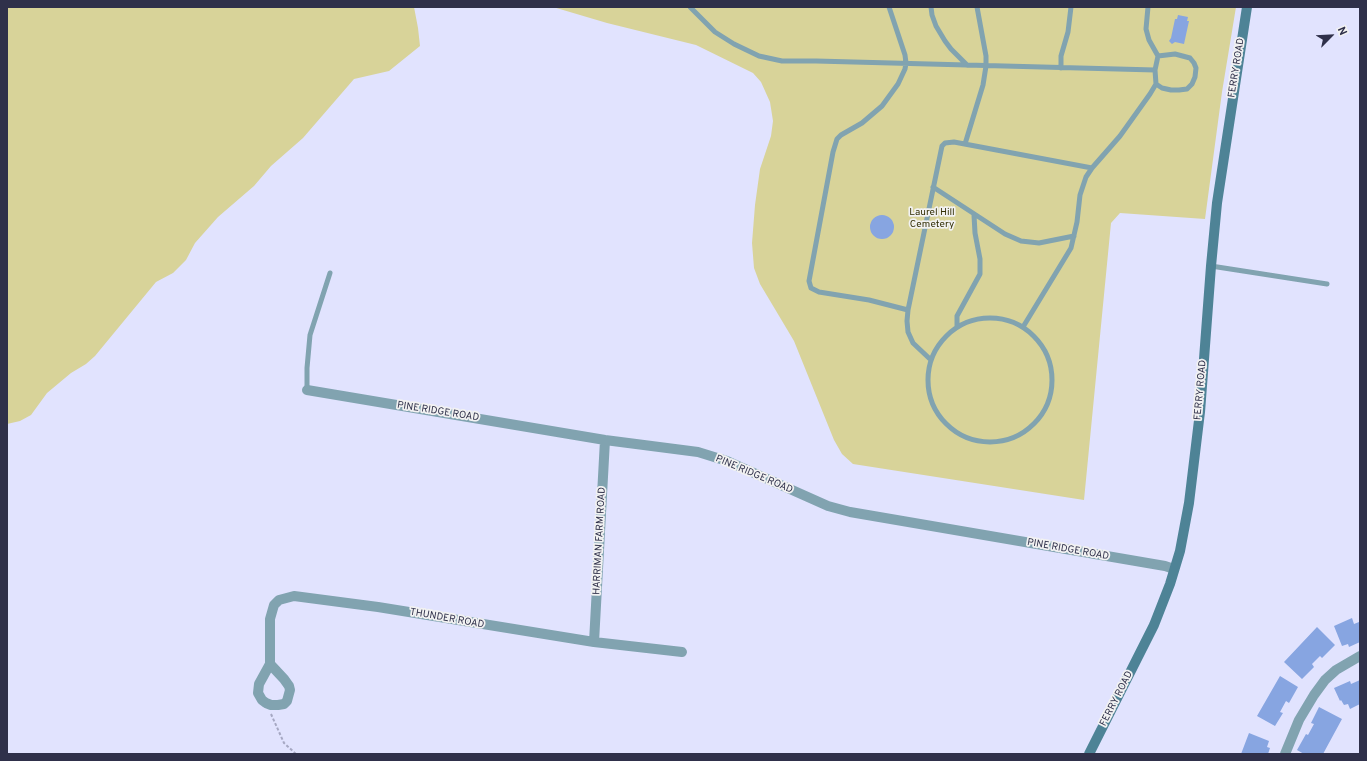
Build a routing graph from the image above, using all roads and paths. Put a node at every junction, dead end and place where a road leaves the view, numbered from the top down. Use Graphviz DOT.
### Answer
graph roads {
  1 [pos="690,7"];
  2 [pos="889,7"];
  3 [pos="931,7"];
  4 [pos="977,7"];
  5 [pos="1071,7"];
  6 [pos="1148,7"];
  7 [pos="1247,7"];
  8 [pos="1158,56"];
  9 [pos="906,63"];
  10 [pos="967,64"];
  11 [pos="986,66"];
  12 [pos="1061,68"];
  13 [pos="1155,70"];
  14 [pos="1156,84"];
  15 [pos="965,144"];
  16 [pos="1092,168"];
  17 [pos="933,187"];
  18 [pos="974,214"];
  19 [pos="1074,236"];
  20 [pos="1211,266"];
  21 [pos="330,273"];
  22 [pos="1327,284"];
  23 [pos="908,310"];
  24 [pos="957,326"];
  25 [pos="1023,327"];
  26 [pos="930,360"];
  27 [pos="307,390"];
  28 [pos="605,440"];
  29 [pos="1174,569"];
  30 [pos="594,642"];
  31 [pos="682,652"];
  32 [pos="1360,656"];
  33 [pos="270,664"];
  34 [pos="266,703"];
  35 [pos="296,754"];
  36 [pos="1089,754"];
  37 [pos="1285,754"];
  1 -- 9 [label="lane"];
  2 -- 9 [label="lane"];
  3 -- 10 [label="lane"];
  4 -- 11 [label="lane"];
  5 -- 12 [label="lane"];
  6 -- 8 [label="lane"];
  7 -- 20 [label="main road, FERRY ROAD"];
  8 -- 13 [label="lane"];
  8 -- 14 [label="lane"];
  9 -- 10 [label="lane"];
  9 -- 23 [label="lane"];
  10 -- 11 [label="lane"];
  11 -- 12 [label="lane"];
  11 -- 15 [label="lane"];
  12 -- 13 [label="lane"];
  13 -- 14 [label="lane"];
  14 -- 16 [label="lane"];
  15 -- 16 [label="lane"];
  15 -- 17 [label="lane"];
  16 -- 19 [label="lane"];
  17 -- 18 [label="lane"];
  17 -- 23 [label="lane"];
  18 -- 19 [label="lane"];
  18 -- 24 [label="lane"];
  19 -- 25 [label="lane"];
  20 -- 22 [label="lane"];
  20 -- 29 [label="main road, FERRY ROAD"];
  21 -- 27 [label="lane"];
  23 -- 26 [label="lane"];
  24 -- 25 [label="lane"];
  24 -- 26 [label="lane"];
  25 -- 26 [label="lane"];
  27 -- 28 [label="street, PINE RIDGE ROAD"];
  28 -- 29 [label="street, PINE RIDGE ROAD"];
  28 -- 30 [label="street, HARRIMAN FARM ROAD"];
  29 -- 36 [label="main road, FERRY ROAD"];
  30 -- 31 [label="street, THUNDER ROAD"];
  30 -- 33 [label="street, THUNDER ROAD"];
  32 -- 37 [label="street"];
  33 -- 34 [label="street, THUNDER ROAD"];
  33 -- 34 [label="street"];
  34 -- 35 [label="path"];
}
